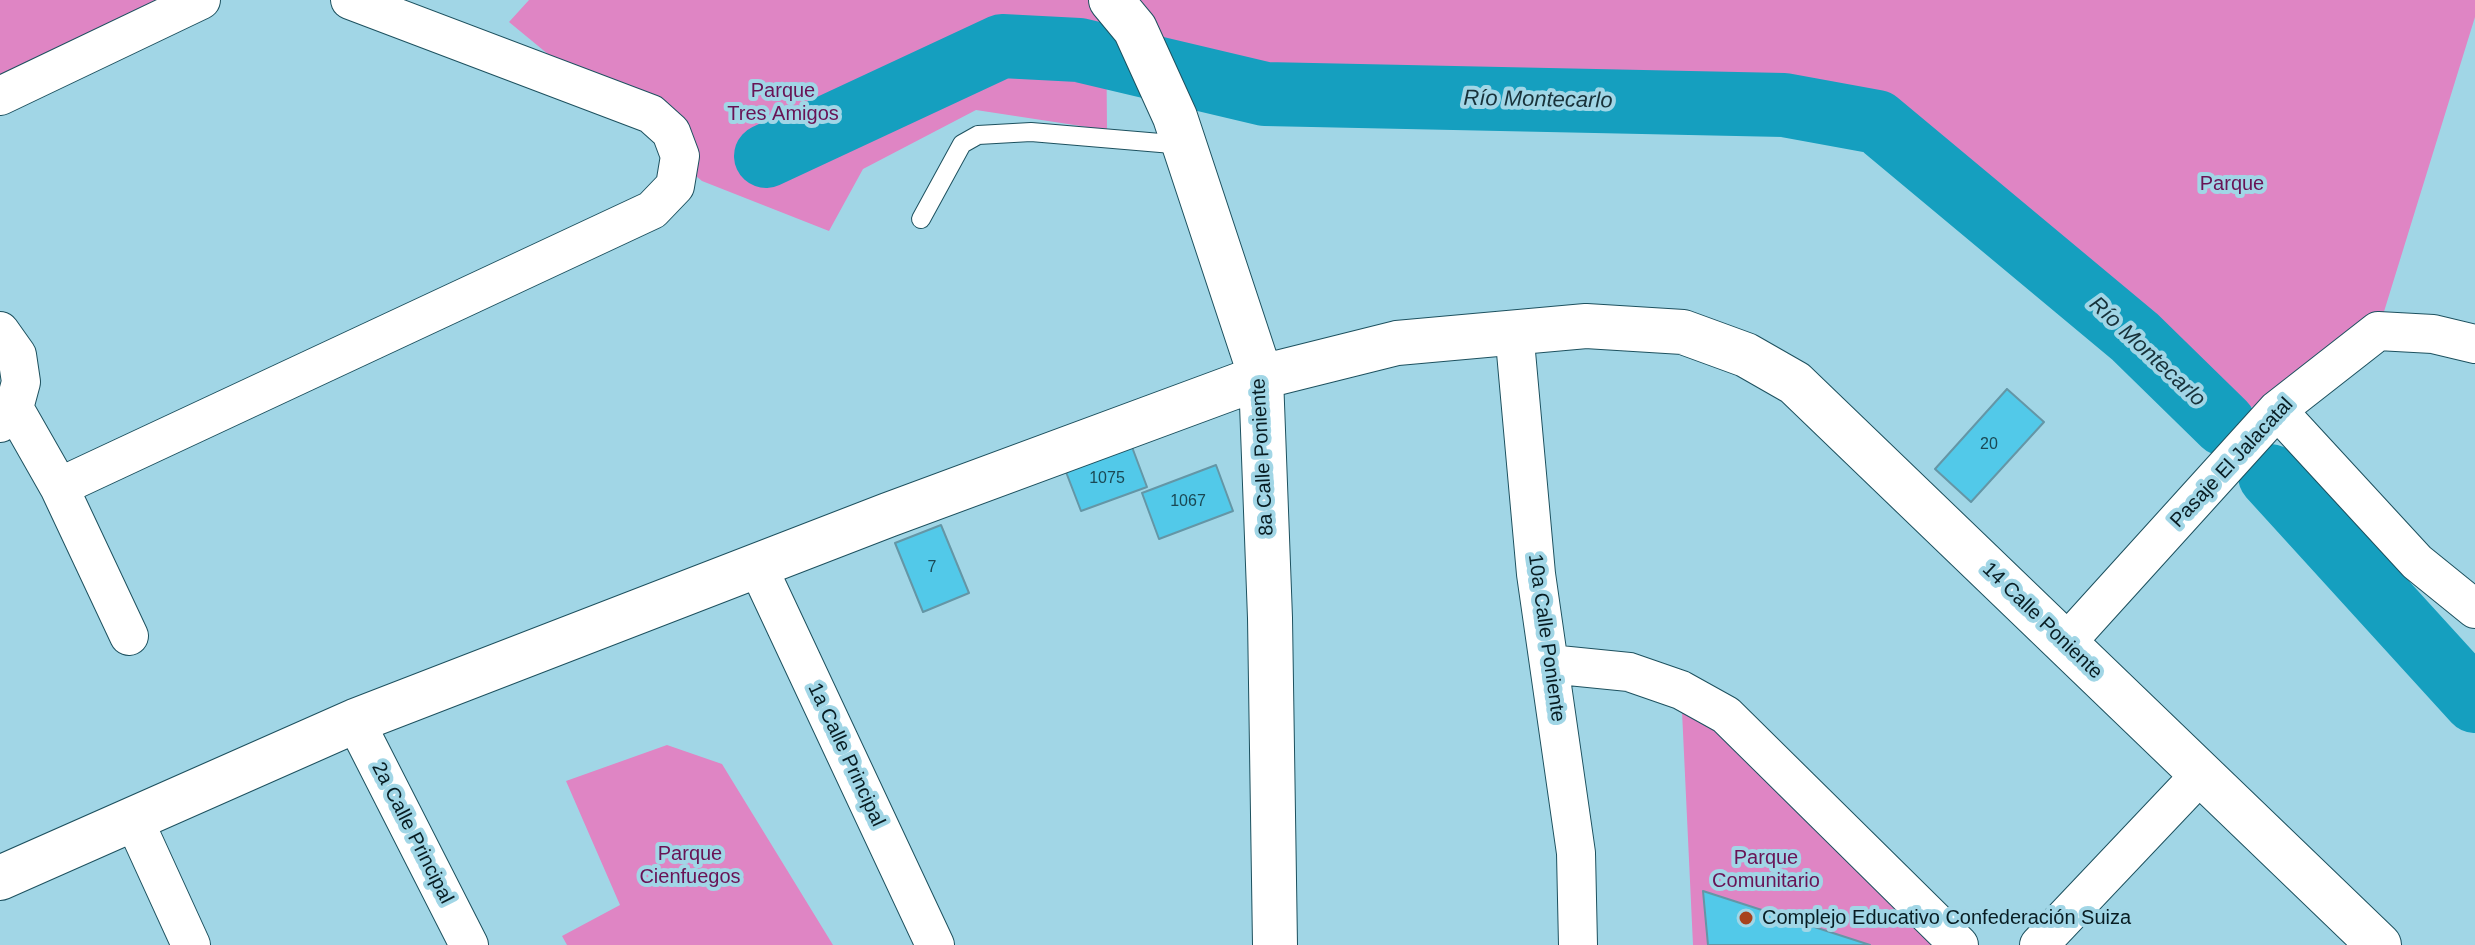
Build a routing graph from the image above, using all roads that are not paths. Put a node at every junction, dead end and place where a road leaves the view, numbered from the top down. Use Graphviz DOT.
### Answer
graph roads {
  1 [pos="201,0"];
  2 [pos="350,0"];
  3 [pos="1123,14"];
  4 [pos="0,96"];
  5 [pos="1180,131"];
  6 [pos="921,219"];
  7 [pos="1514,330"];
  8 [pos="0,331"];
  9 [pos="2475,344"];
  10 [pos="1261,377"];
  11 [pos="2277,410"];
  12 [pos="7,416"];
  13 [pos="59,487"];
  14 [pos="757,565"];
  15 [pos="2475,609"];
  16 [pos="129,636"];
  17 [pos="2065,644"];
  18 [pos="1549,664"];
  19 [pos="355,721"];
  20 [pos="2201,774"];
  21 [pos="133,818"];
  22 [pos="0,878"];
  23 [pos="191,945"];
  24 [pos="469,945"];
  25 [pos="935,945"];
  26 [pos="1275,945"];
  27 [pos="1578,945"];
  28 [pos="1959,945"];
  29 [pos="2039,945"];
  30 [pos="2379,945"];
  1 -- 4 [label="street"];
  2 -- 13 [label="street"];
  3 -- 5 [label="street, 8a Calle Poniente"];
  5 -- 6 [label="lane"];
  5 -- 10 [label="street, 8a Calle Poniente"];
  7 -- 10 [label="street, 14 Calle Poniente"];
  7 -- 17 [label="street, 14 Calle Poniente"];
  7 -- 18 [label="street, 10a Calle Poniente"];
  8 -- 12 [label="street"];
  9 -- 11 [label="street, Pasaje El Jalacatal"];
  10 -- 14 [label="street, 14 Calle Poniente"];
  10 -- 26 [label="street, 8a Calle Poniente"];
  11 -- 15 [label="street"];
  11 -- 17 [label="street, Pasaje El Jalacatal"];
  12 -- 13 [label="street"];
  13 -- 16 [label="street"];
  14 -- 19 [label="street, 14 Calle Poniente"];
  14 -- 25 [label="street, 1a Calle Principal"];
  17 -- 20 [label="street, 14 Calle Poniente"];
  18 -- 27 [label="street, 10a Calle Poniente"];
  18 -- 28 [label="street"];
  19 -- 21 [label="street, 14 Calle Poniente"];
  19 -- 24 [label="street, 2a Calle Principal"];
  20 -- 29 [label="street"];
  20 -- 30 [label="street, 14 Calle Poniente"];
  21 -- 22 [label="street, 14 Calle Poniente"];
  21 -- 23 [label="street"];
}
